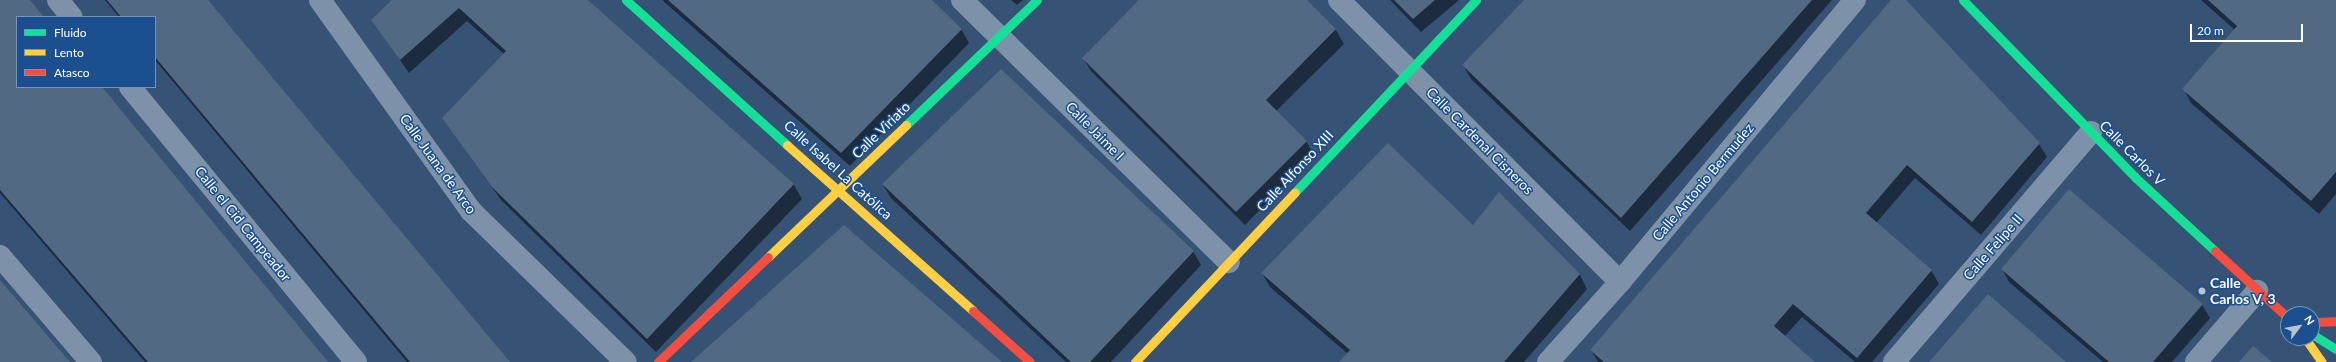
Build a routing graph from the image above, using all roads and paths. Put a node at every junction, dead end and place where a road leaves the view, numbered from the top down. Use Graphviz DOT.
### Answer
graph roads {
  1 [pos="58,0"];
  2 [pos="320,0"];
  3 [pos="626,0"];
  4 [pos="962,0"];
  5 [pos="1037,0"];
  6 [pos="1339,0"];
  7 [pos="1476,0"];
  8 [pos="1855,0"];
  9 [pos="1963,0"];
  10 [pos="71,16"];
  11 [pos="999,36"];
  12 [pos="1409,70"];
  13 [pos="131,88"];
  14 [pos="2091,132"];
  15 [pos="839,190"];
  16 [pos="0,256"];
  17 [pos="1229,262"];
  18 [pos="1620,282"];
  19 [pos="2257,291"];
  20 [pos="2280,311"];
  21 [pos="2336,321"];
  22 [pos="2320,322"];
  23 [pos="2320,339"];
  24 [pos="2311,346"];
  25 [pos="2336,349"];
  26 [pos="91,362"];
  27 [pos="356,362"];
  28 [pos="626,362"];
  29 [pos="658,362"];
  30 [pos="1030,362"];
  31 [pos="1135,362"];
  32 [pos="1548,362"];
  33 [pos="1894,362"];
  34 [pos="2196,362"];
  35 [pos="2322,362"];
  1 -- 10 [label="street"];
  2 -- 28 [label="street, Calle Juana de Arco"];
  3 -- 15 [label="street, Calle Isabel La Católica"];
  4 -- 11 [label="street, Calle Jaime I"];
  5 -- 11 [label="street, Calle Viriato"];
  6 -- 12 [label="street, Calle Cardenal Cisneros"];
  7 -- 12 [label="street, Calle Alfonso XIII"];
  8 -- 18 [label="street, Calle Antonio Bermudez"];
  9 -- 14 [label="street, Calle Carlos V"];
  11 -- 15 [label="street, Calle Viriato"];
  11 -- 17 [label="street, Calle Jaime I"];
  12 -- 17 [label="street, Calle Alfonso XIII"];
  12 -- 18 [label="street, Calle Cardenal Cisneros"];
  13 -- 27 [label="street, Calle el Cid Campeador"];
  14 -- 19 [label="street, Calle Carlos V"];
  14 -- 33 [label="street, Calle Felipe II"];
  15 -- 29 [label="street, Calle Viriato"];
  15 -- 30 [label="street, Calle Isabel La Católica"];
  16 -- 26 [label="street"];
  17 -- 31 [label="street, Calle Alfonso XIII"];
  18 -- 32 [label="street, Calle Antonio Bermudez"];
  19 -- 20 [label="street, Calle Carlos V"];
  19 -- 34 [label="street"];
  21 -- 22 [label="street"];
  23 -- 25 [label="street"];
  24 -- 35 [label="street"];
}
